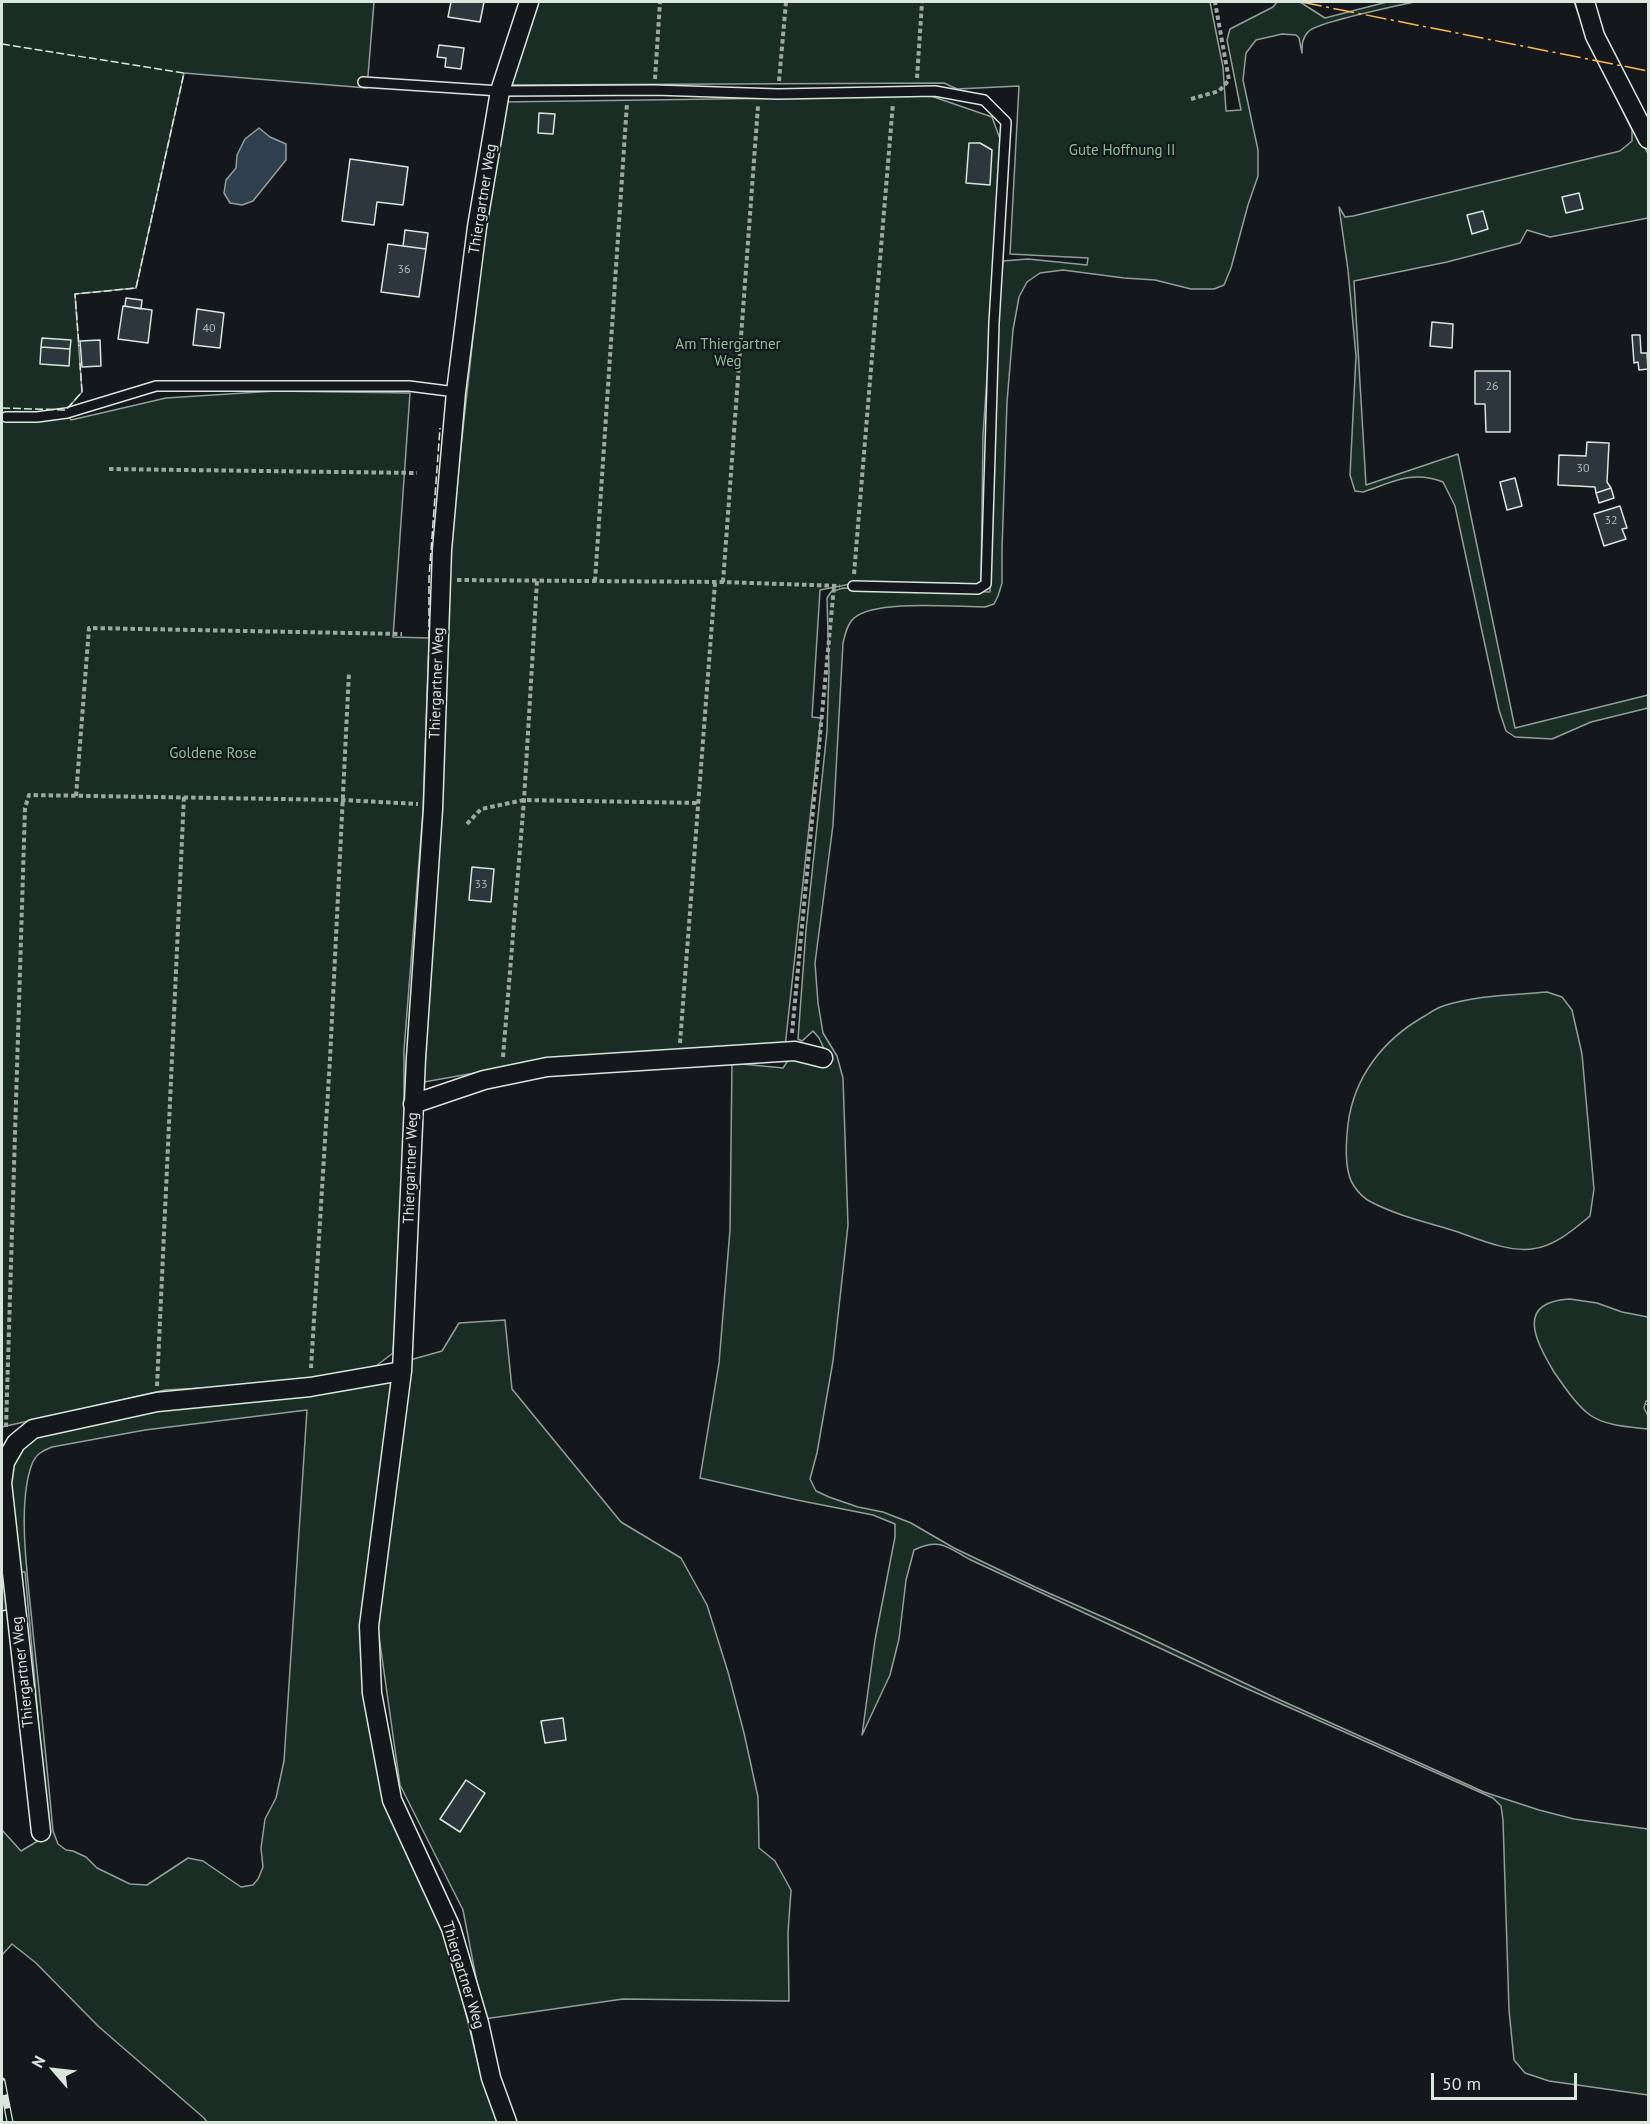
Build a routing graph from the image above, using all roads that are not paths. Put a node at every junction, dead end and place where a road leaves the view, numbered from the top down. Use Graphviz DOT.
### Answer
graph roads {
  1 [pos="529,2"];
  2 [pos="1585,2"];
  3 [pos="363,82"];
  4 [pos="500,91"];
  5 [pos="1648,139"];
  6 [pos="456,392"];
  7 [pos="6,417"];
  8 [pos="853,586"];
  9 [pos="823,1058"];
  10 [pos="413,1104"];
  11 [pos="402,1371"];
  12 [pos="40,1832"];
  13 [pos="507,2122"];
  1 -- 4 [label="street, Thiergartner Weg"];
  2 -- 5 [label="street"];
  3 -- 4 [label="lane"];
  4 -- 6 [label="street, Thiergartner Weg"];
  4 -- 8 [label="lane"];
  6 -- 7 [label="lane"];
  6 -- 10 [label="street, Thiergartner Weg"];
  9 -- 10 [label="street"];
  10 -- 11 [label="street, Thiergartner Weg"];
  11 -- 12 [label="street, Thiergartner Weg"];
  11 -- 13 [label="street, Thiergartner Weg"];
}
